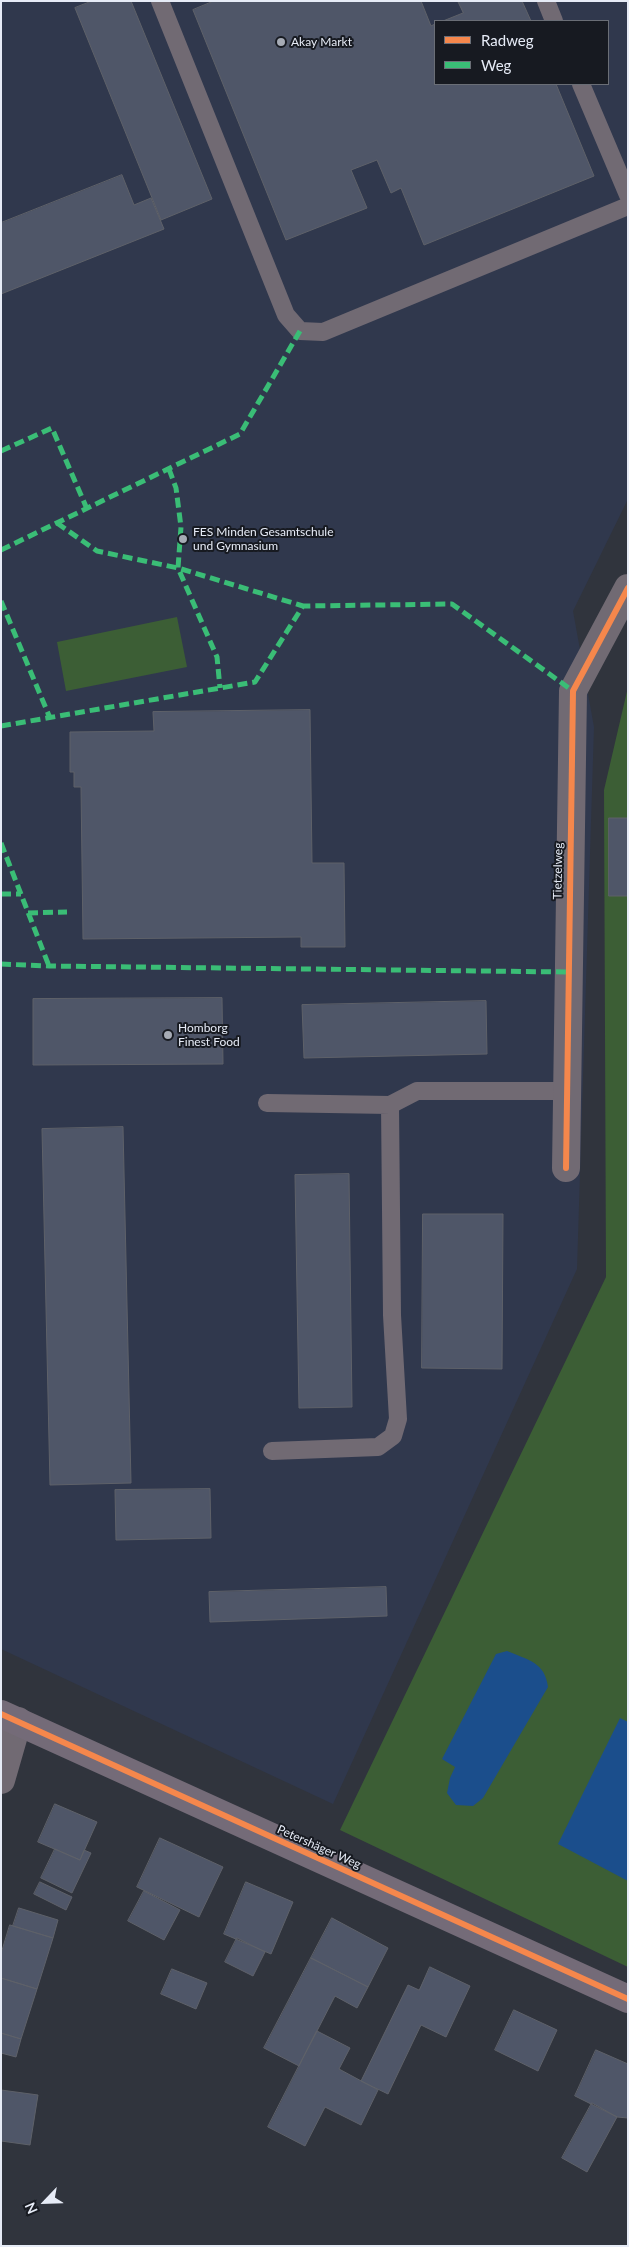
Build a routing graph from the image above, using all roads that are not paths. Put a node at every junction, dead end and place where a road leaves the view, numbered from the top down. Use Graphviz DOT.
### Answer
graph roads {
  1 [pos="160,1"];
  2 [pos="546,1"];
  3 [pos="554,20"];
  4 [pos="581,85"];
  5 [pos="628,195"];
  6 [pos="628,206"];
  7 [pos="628,588"];
  8 [pos="566,1091"];
  9 [pos="267,1103"];
  10 [pos="390,1105"];
  11 [pos="566,1168"];
  12 [pos="272,1451"];
  13 [pos="10,1718"];
  14 [pos="1,1780"];
  15 [pos="628,1999"];
  1 -- 6 [label="lane"];
  2 -- 3 [label="lane"];
  4 -- 5 [label="lane"];
  7 -- 8 [label="street, Tietzelweg"];
  8 -- 10 [label="lane"];
  8 -- 11 [label="street, Tietzelweg"];
  9 -- 10 [label="lane"];
  10 -- 12 [label="lane"];
  13 -- 14 [label="street"];
  13 -- 15 [label="street, Petershäger Weg"];
}
